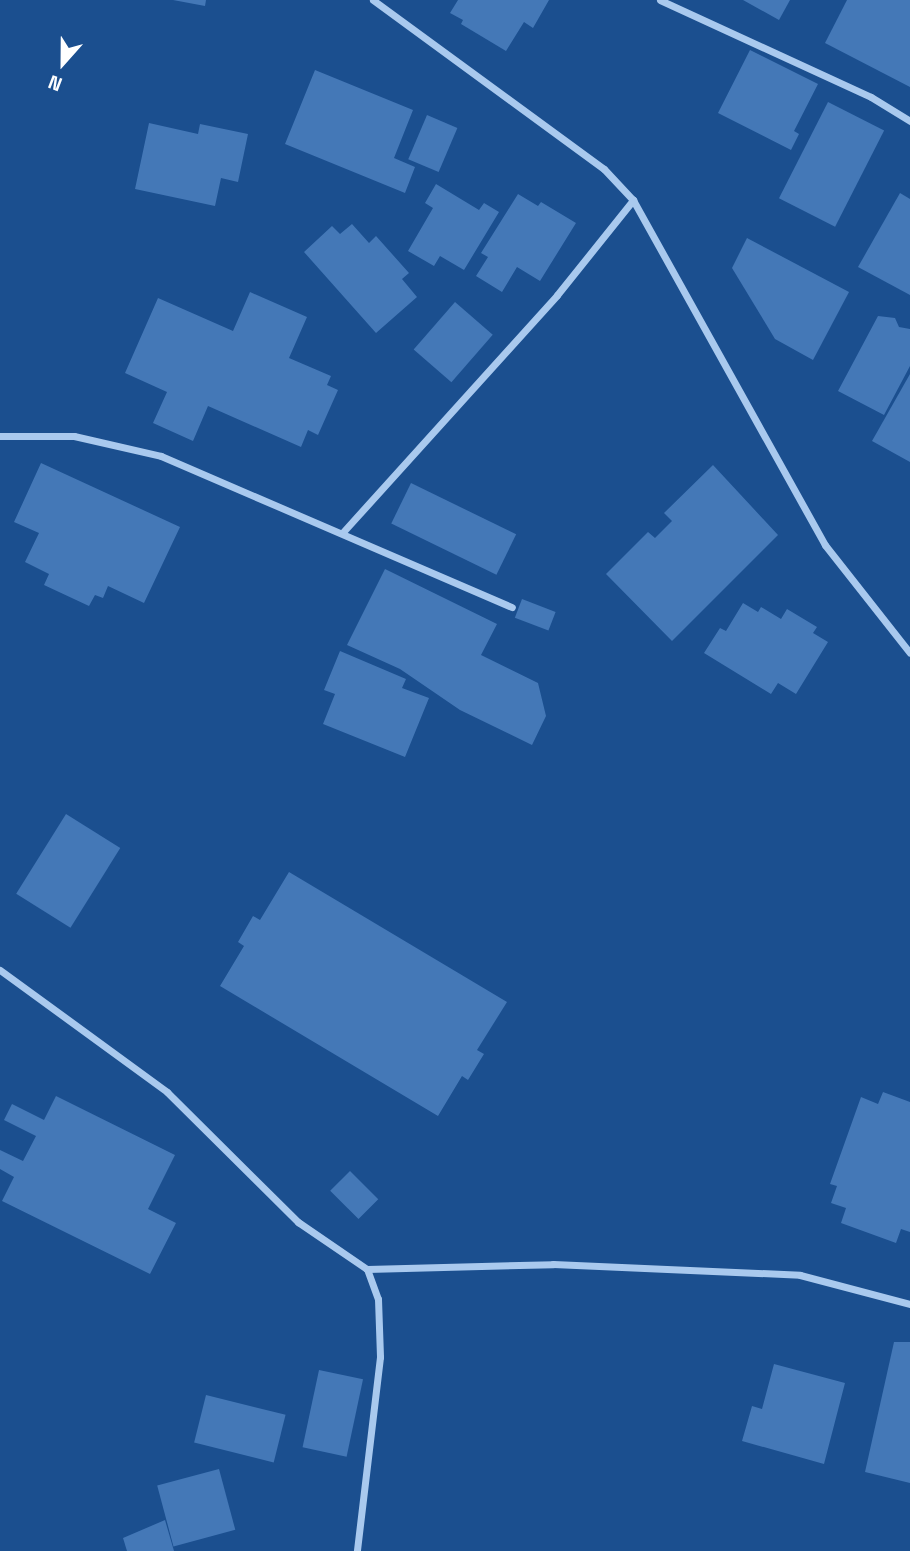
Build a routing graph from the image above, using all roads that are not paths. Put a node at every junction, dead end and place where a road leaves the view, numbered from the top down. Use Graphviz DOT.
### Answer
graph roads {
  1 [pos="373,0"];
  2 [pos="660,0"];
  3 [pos="910,121"];
  4 [pos="633,200"];
  5 [pos="0,436"];
  6 [pos="343,532"];
  7 [pos="512,607"];
  8 [pos="910,653"];
  9 [pos="0,970"];
  10 [pos="367,1269"];
  11 [pos="910,1304"];
  12 [pos="357,1551"];
  1 -- 4 [label="street"];
  2 -- 3 [label="street"];
  4 -- 6 [label="street"];
  4 -- 8 [label="street"];
  5 -- 6 [label="street"];
  6 -- 7 [label="street"];
  9 -- 10 [label="street"];
  10 -- 11 [label="street"];
  10 -- 12 [label="street"];
}
